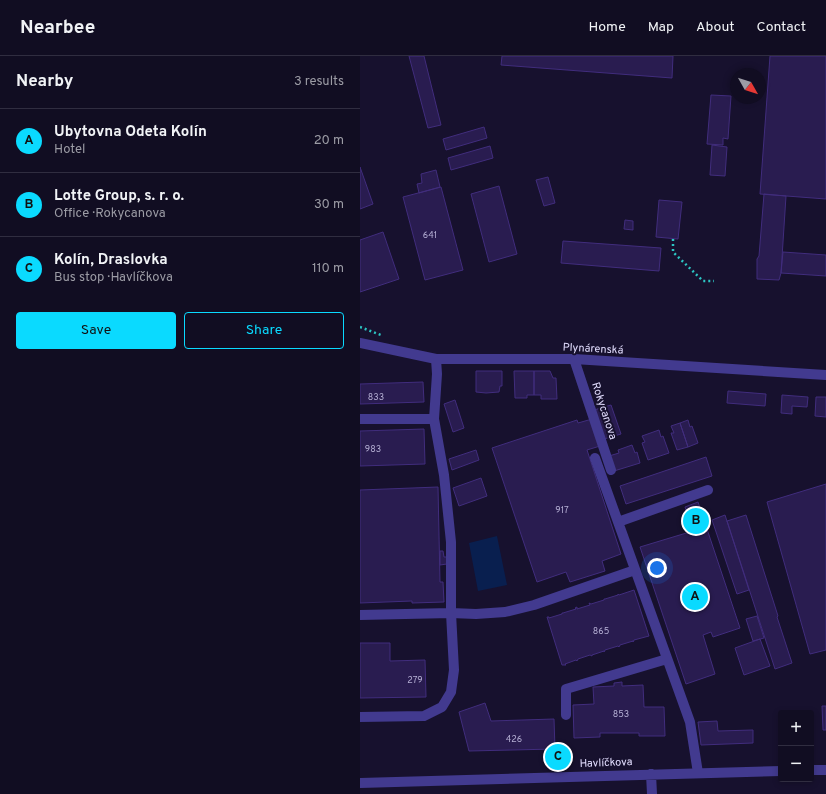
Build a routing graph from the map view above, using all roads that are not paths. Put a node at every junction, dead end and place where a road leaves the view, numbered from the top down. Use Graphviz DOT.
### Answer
graph roads {
  1 [pos="360,343"];
  2 [pos="436,358"];
  3 [pos="574,359"];
  4 [pos="826,374"];
  5 [pos="360,419"];
  6 [pos="434,419"];
  7 [pos="594,458"];
  8 [pos="611,470"];
  9 [pos="708,490"];
  10 [pos="618,522"];
  11 [pos="635,570"];
  12 [pos="451,613"];
  13 [pos="360,615"];
  14 [pos="667,659"];
  15 [pos="566,715"];
  16 [pos="360,717"];
  17 [pos="814,770"];
  18 [pos="826,770"];
  19 [pos="778,771"];
  20 [pos="698,773"];
  21 [pos="651,774"];
  22 [pos="360,783"];
  23 [pos="652,794"];
  1 -- 2 [label="street, Plynárenská"];
  2 -- 3 [label="street, Plynárenská"];
  2 -- 6 [label="street"];
  3 -- 4 [label="street, Plynárenská"];
  3 -- 8 [label="street, Rokycanova"];
  5 -- 6 [label="street"];
  6 -- 12 [label="street"];
  7 -- 10 [label="street"];
  9 -- 10 [label="street"];
  10 -- 11 [label="street"];
  11 -- 12 [label="street"];
  11 -- 14 [label="street"];
  12 -- 13 [label="street"];
  12 -- 16 [label="street"];
  14 -- 15 [label="street"];
  14 -- 20 [label="street"];
  17 -- 18 [label="street"];
  19 -- 20 [label="street, Havlíčkova"];
  20 -- 21 [label="street, Havlíčkova"];
  21 -- 22 [label="street, Havlíčkova"];
  21 -- 23 [label="street"];
}
